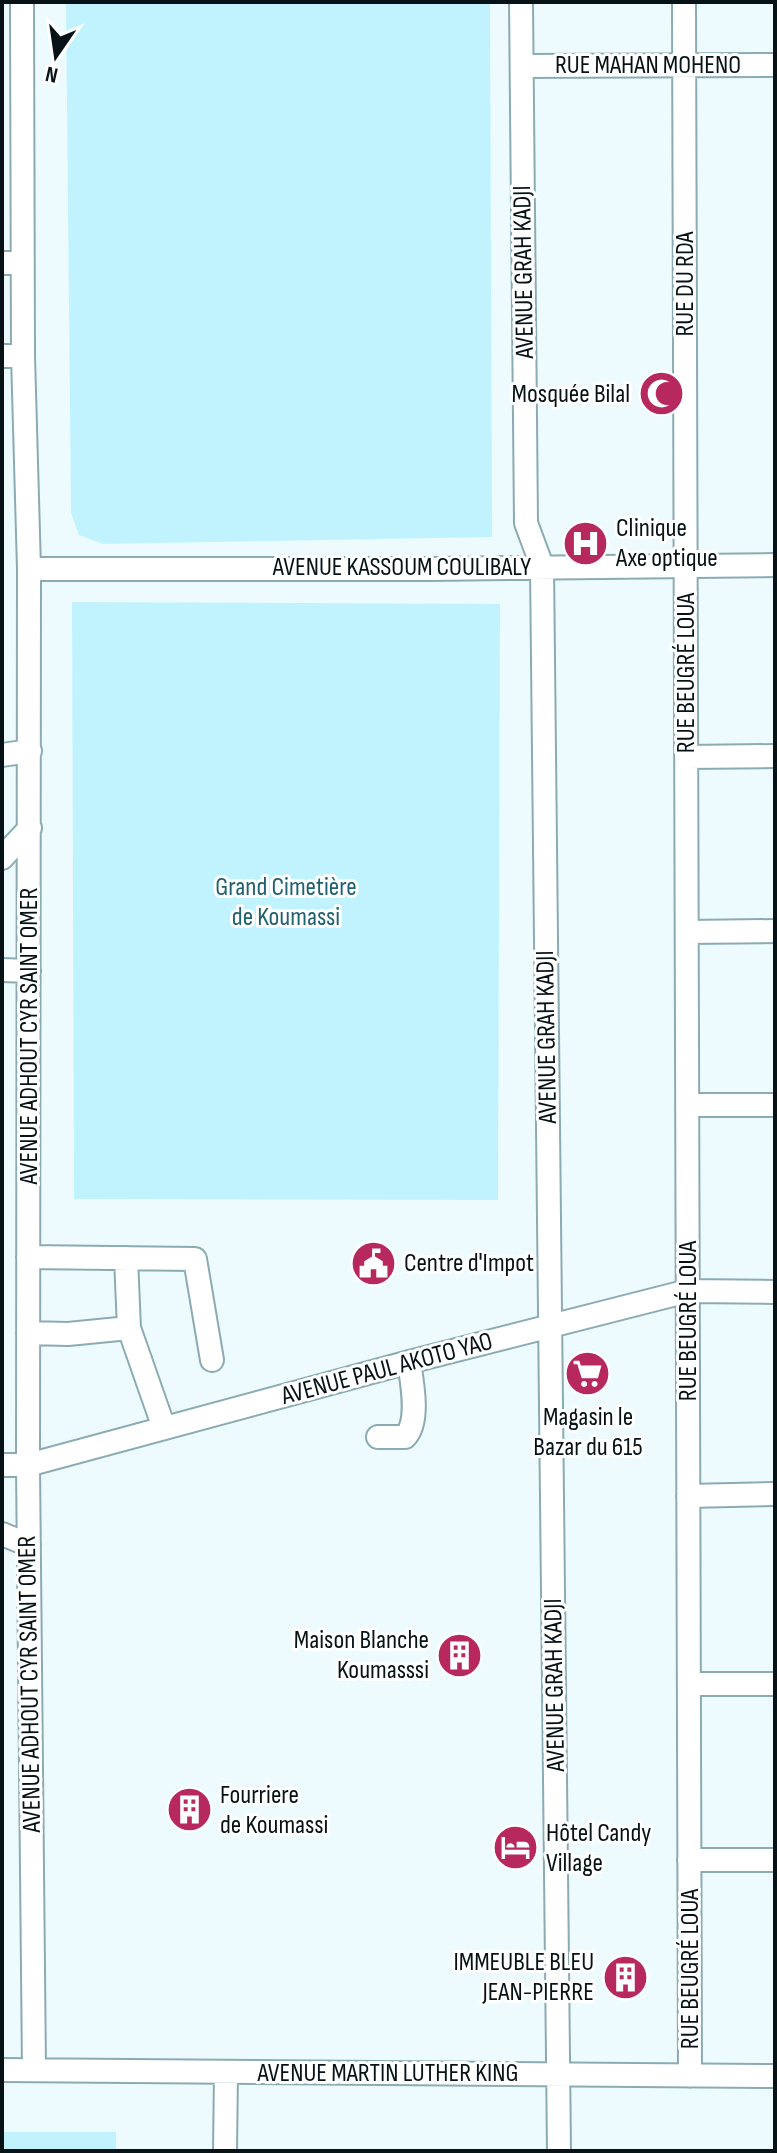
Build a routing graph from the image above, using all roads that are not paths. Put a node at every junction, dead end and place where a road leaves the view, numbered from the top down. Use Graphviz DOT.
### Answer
graph roads {
  1 [pos="22,2"];
  2 [pos="521,2"];
  3 [pos="684,2"];
  4 [pos="685,65"];
  5 [pos="775,65"];
  6 [pos="522,66"];
  7 [pos="12,256"];
  8 [pos="12,356"];
  9 [pos="686,565"];
  10 [pos="775,565"];
  11 [pos="542,566"];
  12 [pos="29,569"];
  13 [pos="30,751"];
  14 [pos="2,755"];
  15 [pos="775,756"];
  16 [pos="687,757"];
  17 [pos="30,828"];
  18 [pos="2,858"];
  19 [pos="775,931"];
  20 [pos="687,932"];
  21 [pos="2,970"];
  22 [pos="29,971"];
  23 [pos="688,1105"];
  24 [pos="775,1105"];
  25 [pos="28,1257"];
  26 [pos="126,1258"];
  27 [pos="688,1291"];
  28 [pos="775,1292"];
  29 [pos="551,1325"];
  30 [pos="129,1328"];
  31 [pos="28,1333"];
  32 [pos="212,1360"];
  33 [pos="409,1362"];
  34 [pos="164,1428"];
  35 [pos="378,1437"];
  36 [pos="28,1465"];
  37 [pos="3,1466"];
  38 [pos="775,1494"];
  39 [pos="688,1496"];
  40 [pos="2,1534"];
  41 [pos="29,1545"];
  42 [pos="689,1684"];
  43 [pos="775,1684"];
  44 [pos="689,1860"];
  45 [pos="775,1860"];
  46 [pos="2,2070"];
  47 [pos="34,2070"];
  48 [pos="226,2072"];
  49 [pos="559,2074"];
  50 [pos="690,2076"];
  51 [pos="775,2076"];
  52 [pos="225,2151"];
  53 [pos="559,2151"];
  1 -- 7 [label="street, AVENUE ADHOUT CYR SAINT OMER"];
  2 -- 6 [label="street, AVENUE GRAH KADJI"];
  3 -- 4 [label="street, RUE DU RDA"];
  4 -- 5 [label="street, RUE MAHAN MOHENO"];
  4 -- 6 [label="street, RUE MAHAN MOHENO"];
  4 -- 9 [label="street, RUE DU RDA"];
  6 -- 11 [label="street, AVENUE GRAH KADJI"];
  7 -- 8 [label="street, AVENUE ADHOUT CYR SAINT OMER"];
  8 -- 12 [label="street, AVENUE ADHOUT CYR SAINT OMER"];
  9 -- 10 [label="street, AVENUE KASSOUM COULIBALY"];
  9 -- 11 [label="street, AVENUE KASSOUM COULIBALY"];
  9 -- 16 [label="street, RUE BEUGRÉ LOUA"];
  11 -- 12 [label="street, AVENUE KASSOUM COULIBALY"];
  11 -- 29 [label="street, AVENUE GRAH KADJI"];
  12 -- 13 [label="street, AVENUE ADHOUT CYR SAINT OMER"];
  13 -- 14 [label="street"];
  13 -- 17 [label="street, AVENUE ADHOUT CYR SAINT OMER"];
  15 -- 16 [label="street"];
  16 -- 20 [label="street, RUE BEUGRÉ LOUA"];
  17 -- 18 [label="street"];
  17 -- 22 [label="street, AVENUE ADHOUT CYR SAINT OMER"];
  19 -- 20 [label="street"];
  20 -- 23 [label="street, RUE BEUGRÉ LOUA"];
  21 -- 22 [label="street"];
  22 -- 25 [label="street, AVENUE ADHOUT CYR SAINT OMER"];
  23 -- 24 [label="street"];
  23 -- 27 [label="street, RUE BEUGRÉ LOUA"];
  25 -- 26 [label="street"];
  25 -- 31 [label="street, AVENUE ADHOUT CYR SAINT OMER"];
  26 -- 30 [label="street"];
  26 -- 32 [label="street"];
  27 -- 28 [label="street, AVENUE PAUL AKOTO YAO"];
  27 -- 29 [label="street, AVENUE PAUL AKOTO YAO"];
  27 -- 39 [label="street, RUE BEUGRÉ LOUA"];
  29 -- 33 [label="street, AVENUE PAUL AKOTO YAO"];
  29 -- 49 [label="street, AVENUE GRAH KADJI"];
  30 -- 31 [label="street"];
  30 -- 34 [label="street"];
  31 -- 36 [label="street, AVENUE ADHOUT CYR SAINT OMER"];
  33 -- 34 [label="street, AVENUE PAUL AKOTO YAO"];
  33 -- 35 [label="street"];
  34 -- 36 [label="street, AVENUE PAUL AKOTO YAO"];
  36 -- 37 [label="street, AVENUE PAUL AKOTO YAO"];
  36 -- 41 [label="street, AVENUE ADHOUT CYR SAINT OMER"];
  38 -- 39 [label="street"];
  39 -- 42 [label="street, RUE BEUGRÉ LOUA"];
  40 -- 41 [label="street"];
  41 -- 47 [label="street, AVENUE ADHOUT CYR SAINT OMER"];
  42 -- 43 [label="street"];
  42 -- 44 [label="street, RUE BEUGRÉ LOUA"];
  44 -- 45 [label="street"];
  44 -- 50 [label="street, RUE BEUGRÉ LOUA"];
  46 -- 47 [label="street, AVENUE MARTIN LUTHER KING"];
  47 -- 48 [label="street, AVENUE MARTIN LUTHER KING"];
  48 -- 49 [label="street, AVENUE MARTIN LUTHER KING"];
  48 -- 52 [label="street"];
  49 -- 50 [label="street, AVENUE MARTIN LUTHER KING"];
  49 -- 53 [label="street, AVENUE GRAH KADJI"];
  50 -- 51 [label="street, AVENUE MARTIN LUTHER KING"];
}
